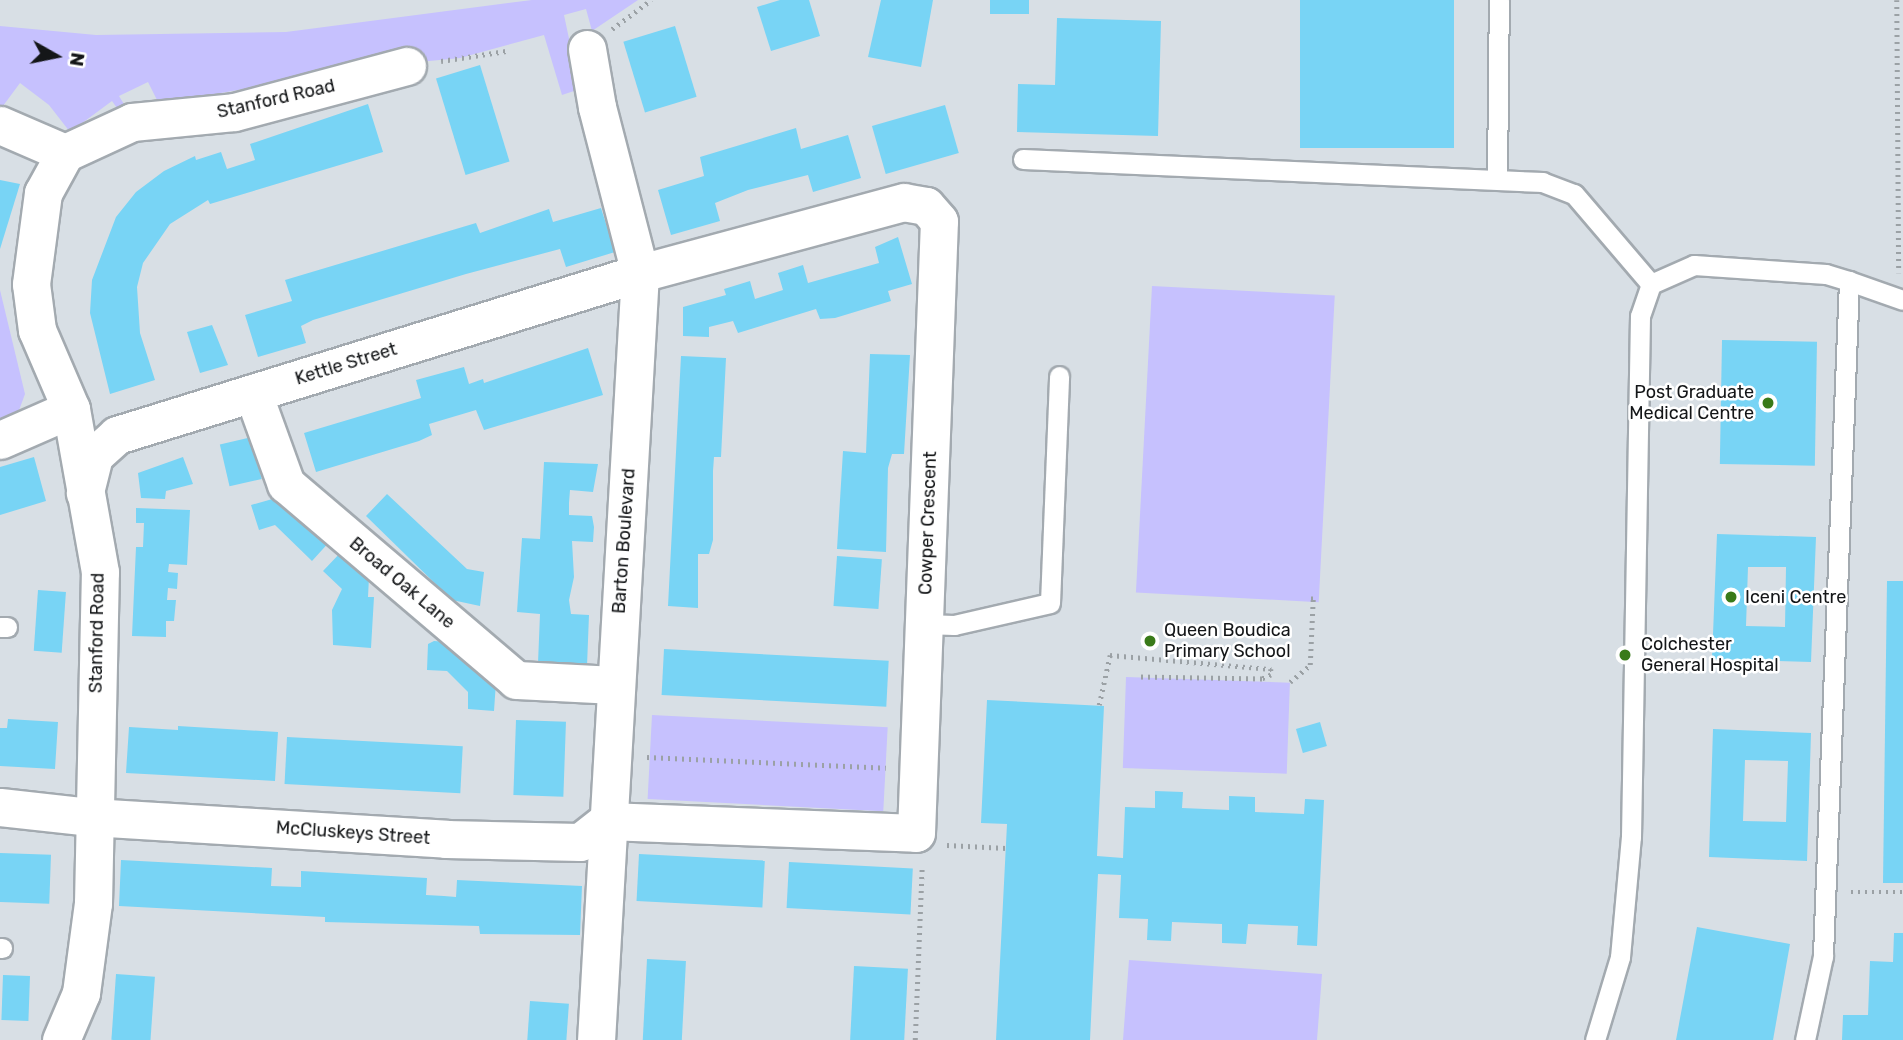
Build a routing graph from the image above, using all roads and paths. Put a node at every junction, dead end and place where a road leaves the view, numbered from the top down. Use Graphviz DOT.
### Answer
graph roads {
  1 [pos="651,0"];
  2 [pos="1499,0"];
  3 [pos="1897,0"];
  4 [pos="587,49"];
  5 [pos="506,51"];
  6 [pos="407,66"];
  7 [pos="0,125"];
  8 [pos="65,153"];
  9 [pos="1023,159"];
  10 [pos="1497,179"];
  11 [pos="640,273"];
  12 [pos="1849,281"];
  13 [pos="1651,284"];
  14 [pos="1900,300"];
  15 [pos="1059,376"];
  16 [pos="253,393"];
  17 [pos="71,409"];
  18 [pos="0,440"];
  19 [pos="85,493"];
  20 [pos="1310,599"];
  21 [pos="924,624"];
  22 [pos="1139,677"];
  23 [pos="1290,682"];
  24 [pos="616,685"];
  25 [pos="1099,705"];
  26 [pos="611,755"];
  27 [pos="919,769"];
  28 [pos="0,807"];
  29 [pos="91,817"];
  30 [pos="607,821"];
  31 [pos="917,838"];
  32 [pos="1006,848"];
  33 [pos="1826,891"];
  34 [pos="1903,892"];
  35 [pos="61,1040"];
  36 [pos="596,1040"];
  37 [pos="915,1040"];
  38 [pos="1595,1040"];
  39 [pos="1805,1040"];
  1 -- 4 [label="path"];
  2 -- 10 [label="lane"];
  3 -- 14 [label="path"];
  4 -- 11 [label="street, Barton Boulevard"];
  5 -- 6 [label="path"];
  6 -- 8 [label="street, Stanford Road"];
  7 -- 8 [label="street"];
  8 -- 17 [label="street, Stanford Road"];
  9 -- 10 [label="lane"];
  10 -- 13 [label="lane"];
  11 -- 16 [label="street, Kettle Street"];
  11 -- 21 [label="street, Cowper Crescent"];
  11 -- 24 [label="street, Barton Boulevard"];
  12 -- 13 [label="lane"];
  12 -- 14 [label="lane"];
  12 -- 33 [label="lane"];
  13 -- 38 [label="lane"];
  15 -- 21 [label="lane"];
  16 -- 19 [label="street, Kettle Street"];
  16 -- 24 [label="street, Broad Oak Lane"];
  17 -- 18 [label="street"];
  17 -- 19 [label="street, Stanford Road"];
  19 -- 29 [label="street, Stanford Road"];
  20 -- 23 [label="path"];
  21 -- 27 [label="street, Cowper Crescent"];
  22 -- 25 [label="path"];
  24 -- 26 [label="street, Barton Boulevard"];
  26 -- 27 [label="path"];
  26 -- 30 [label="street, Barton Boulevard"];
  27 -- 31 [label="street, Cowper Crescent"];
  28 -- 29 [label="street, McCluskeys Street"];
  29 -- 30 [label="street, McCluskeys Street"];
  29 -- 35 [label="street, Stanford Road"];
  30 -- 31 [label="street"];
  30 -- 36 [label="street, Barton Boulevard"];
  31 -- 32 [label="path"];
  31 -- 37 [label="path"];
  33 -- 34 [label="path"];
  33 -- 39 [label="lane"];
}
